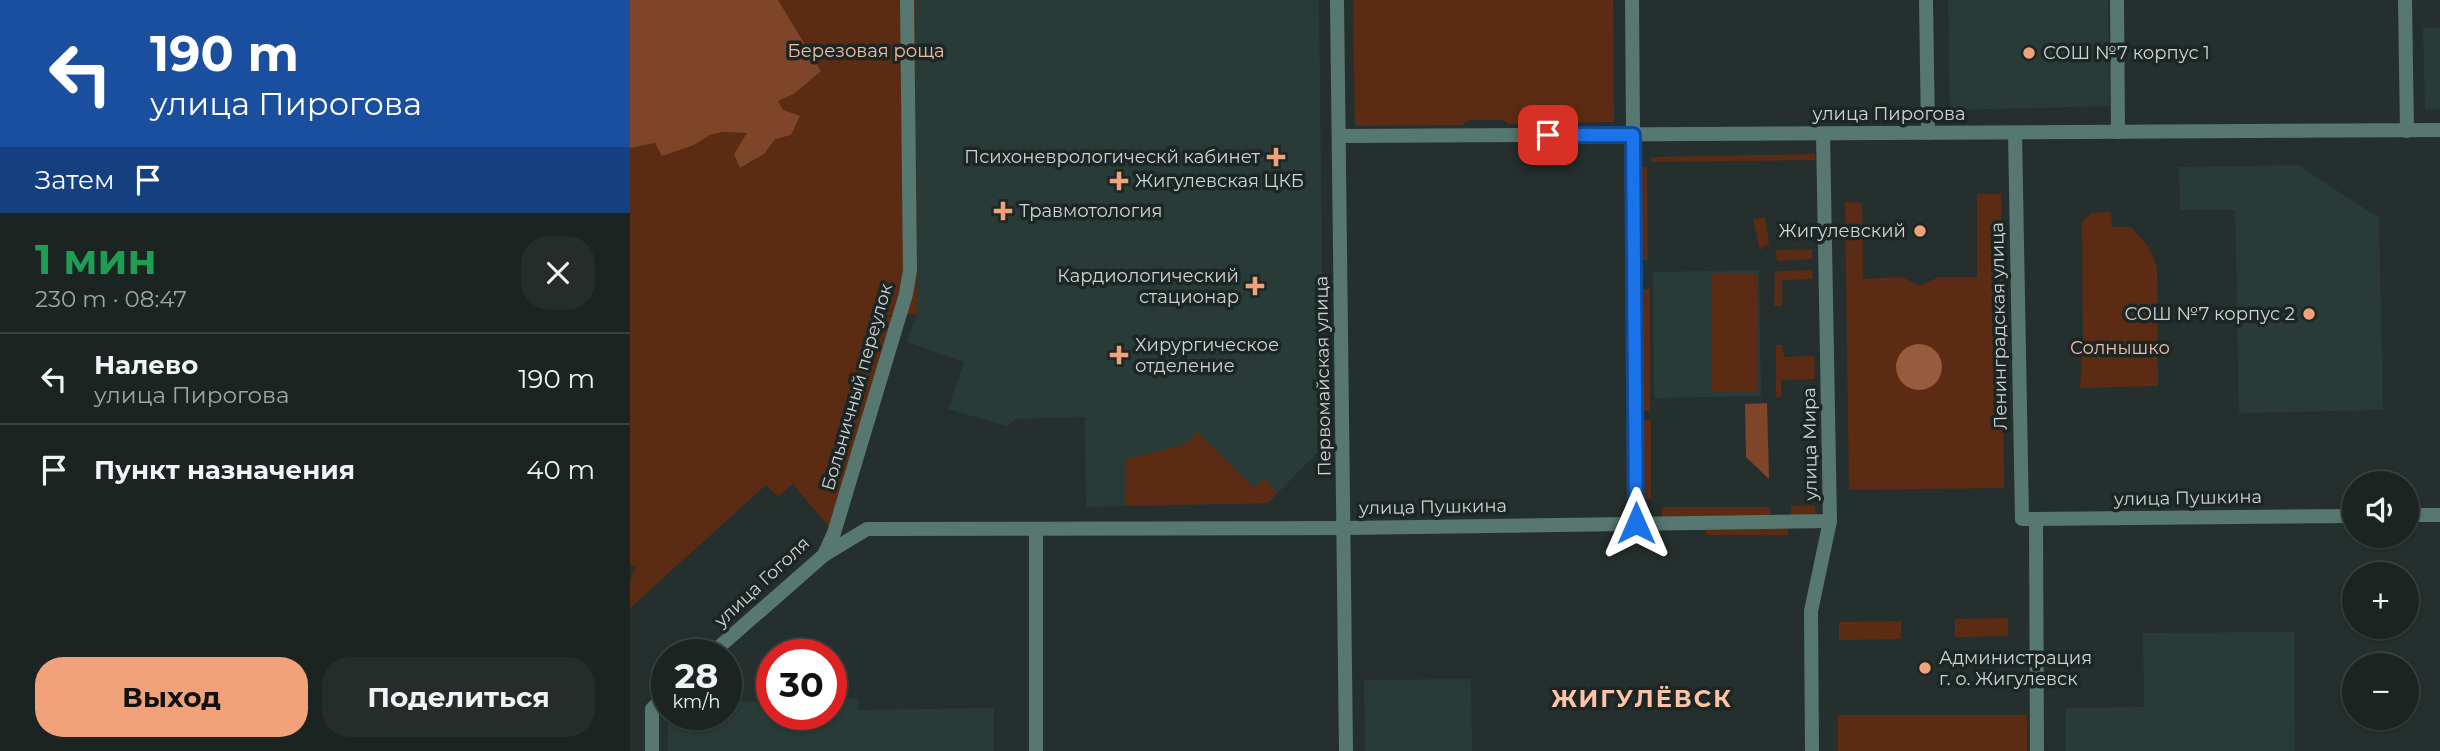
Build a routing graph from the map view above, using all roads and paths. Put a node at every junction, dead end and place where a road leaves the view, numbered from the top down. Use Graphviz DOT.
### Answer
graph roads {
  1 [pos="907,0"];
  2 [pos="1337,0"];
  3 [pos="1633,0"];
  4 [pos="1926,0"];
  5 [pos="2117,0"];
  6 [pos="2406,0"];
  7 [pos="2440,130"];
  8 [pos="2407,131"];
  9 [pos="2118,132"];
  10 [pos="1928,133"];
  11 [pos="2015,133"];
  12 [pos="1823,134"];
  13 [pos="1633,135"];
  14 [pos="1339,136"];
  15 [pos="2419,515"];
  16 [pos="2440,515"];
  17 [pos="2342,516"];
  18 [pos="2029,519"];
  19 [pos="1830,521"];
  20 [pos="1636,523"];
  21 [pos="1036,528"];
  22 [pos="1345,528"];
  23 [pos="834,533"];
  24 [pos="824,555"];
  25 [pos="728,639"];
  26 [pos="652,730"];
  27 [pos="652,751"];
  28 [pos="1036,751"];
  29 [pos="1346,751"];
  30 [pos="1812,751"];
  31 [pos="2037,751"];
  1 -- 23 [label="street, Больничный переулок"];
  2 -- 14 [label="street, Первомайская улица"];
  3 -- 13 [label="street"];
  4 -- 10 [label="street"];
  5 -- 9 [label="street"];
  6 -- 8 [label="street"];
  7 -- 8 [label="street, улица Пирогова"];
  8 -- 9 [label="street, улица Пирогова"];
  9 -- 11 [label="street, улица Пирогова"];
  10 -- 11 [label="street, улица Пирогова"];
  10 -- 12 [label="street, улица Пирогова"];
  11 -- 18 [label="street, Ленинградская улица"];
  12 -- 13 [label="street, улица Пирогова"];
  12 -- 19 [label="street, улица Мира"];
  13 -- 14 [label="street, улица Пирогова"];
  13 -- 20 [label="street"];
  14 -- 22 [label="street, Первомайская улица"];
  15 -- 16 [label="street"];
  17 -- 18 [label="street, улица Пушкина"];
  18 -- 31 [label="street, Ленинградская улица"];
  19 -- 20 [label="street, улица Пушкина"];
  19 -- 30 [label="street, улица Мира"];
  20 -- 22 [label="street, улица Пушкина"];
  21 -- 22 [label="street, улица Пушкина"];
  21 -- 24 [label="street, улица Пушкина"];
  21 -- 28 [label="street"];
  22 -- 29 [label="street, Первомайская улица"];
  23 -- 24 [label="street, улица Гоголя"];
  24 -- 25 [label="street, улица Гоголя"];
  26 -- 27 [label="street"];
}
